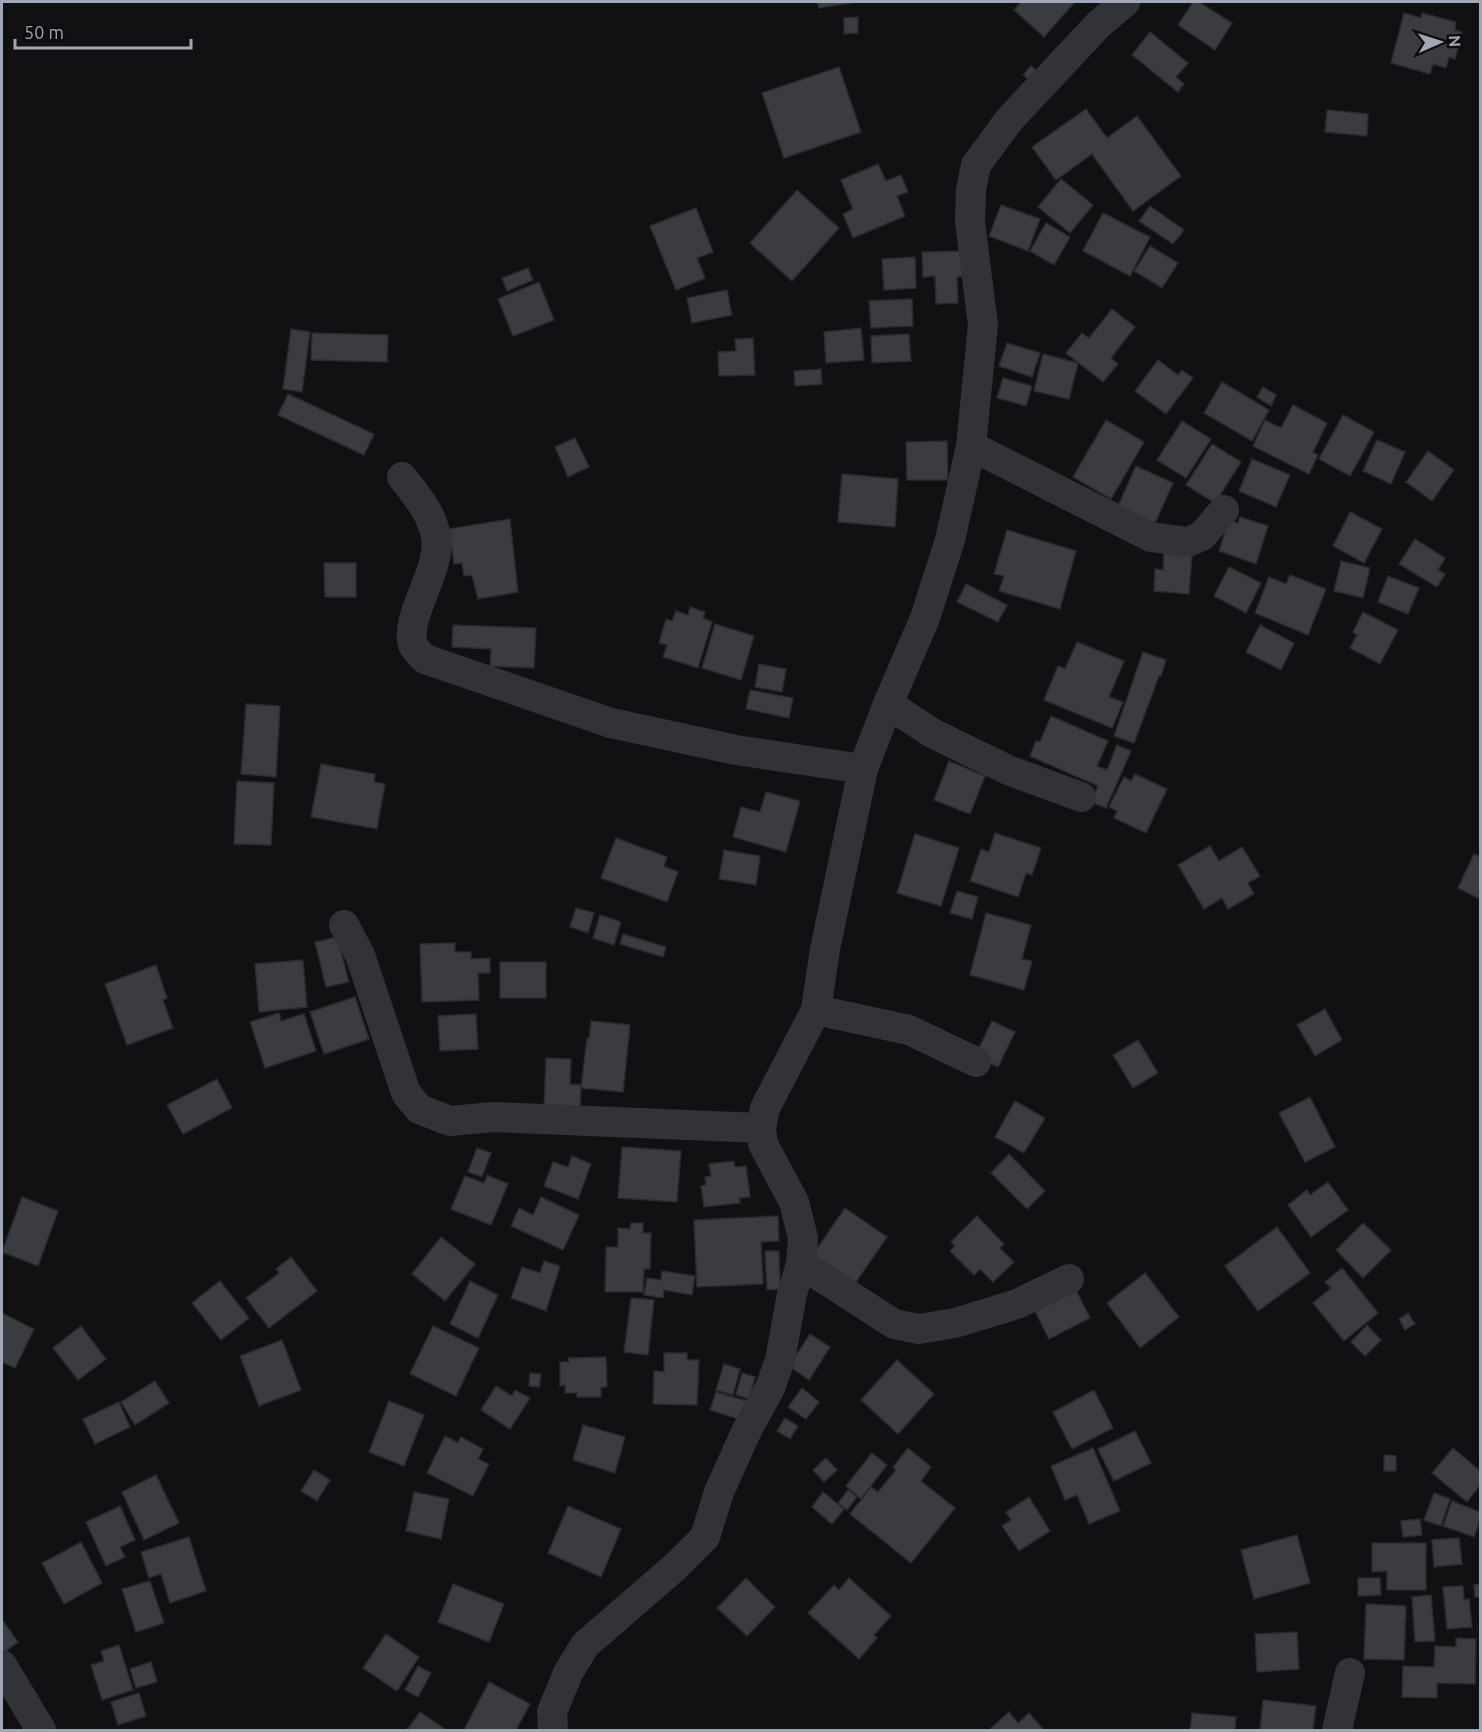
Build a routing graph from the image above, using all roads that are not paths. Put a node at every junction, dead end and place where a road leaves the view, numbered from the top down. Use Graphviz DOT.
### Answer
graph roads {
  1 [pos="1125,2"];
  2 [pos="971,446"];
  3 [pos="402,477"];
  4 [pos="1224,510"];
  5 [pos="888,704"];
  6 [pos="863,769"];
  7 [pos="1081,797"];
  8 [pos="344,925"];
  9 [pos="816,1010"];
  10 [pos="976,1062"];
  11 [pos="760,1128"];
  12 [pos="801,1264"];
  13 [pos="1069,1280"];
  14 [pos="2,1665"];
  15 [pos="1350,1673"];
  16 [pos="41,1731"];
  17 [pos="553,1731"];
  18 [pos="1337,1731"];
  1 -- 2 [label="street"];
  2 -- 4 [label="street"];
  2 -- 5 [label="street"];
  3 -- 6 [label="street"];
  5 -- 6 [label="street"];
  5 -- 7 [label="street"];
  6 -- 9 [label="street"];
  8 -- 11 [label="street"];
  9 -- 10 [label="street"];
  9 -- 11 [label="street"];
  11 -- 12 [label="street"];
  12 -- 13 [label="street"];
  12 -- 17 [label="street"];
  14 -- 16 [label="street"];
  15 -- 18 [label="street"];
}
